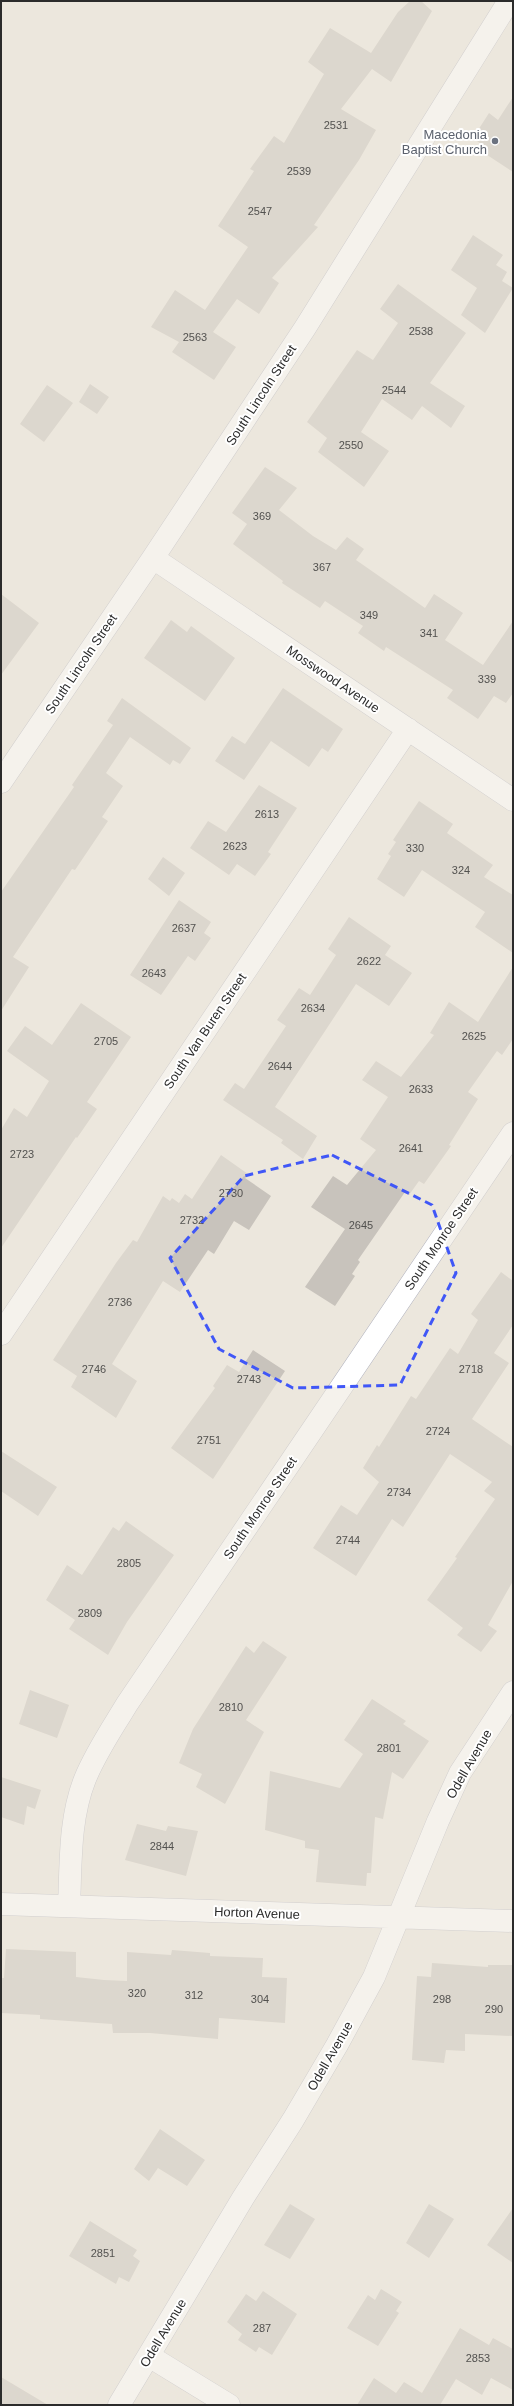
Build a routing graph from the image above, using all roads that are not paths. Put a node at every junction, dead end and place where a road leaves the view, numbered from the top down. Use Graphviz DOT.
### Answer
graph roads {
  1 [pos="509,1"];
  2 [pos="153,558"];
  3 [pos="408,729"];
  4 [pos="1,782"];
  5 [pos="513,800"];
  6 [pos="513,1133"];
  7 [pos="1,1334"];
  8 [pos="513,1692"];
  9 [pos="1,1904"];
  10 [pos="69,1906"];
  11 [pos="400,1917"];
  12 [pos="513,1921"];
  13 [pos="149,2356"];
  14 [pos="119,2405"];
  15 [pos="229,2405"];
  1 -- 2 [label="street, South Lincoln Street"];
  2 -- 3 [label="street, Mosswood Avenue"];
  2 -- 4 [label="street, South Lincoln Street"];
  3 -- 5 [label="street, Mosswood Avenue"];
  3 -- 7 [label="street, South Van Buren Street"];
  6 -- 10 [label="street, South Monroe Street"];
  8 -- 11 [label="street, Odell Avenue"];
  9 -- 10 [label="street, Horton Avenue"];
  10 -- 11 [label="street, Horton Avenue"];
  11 -- 12 [label="street, Horton Avenue"];
  11 -- 13 [label="street, Odell Avenue"];
  13 -- 14 [label="street, Odell Avenue"];
  13 -- 15 [label="street"];
}
